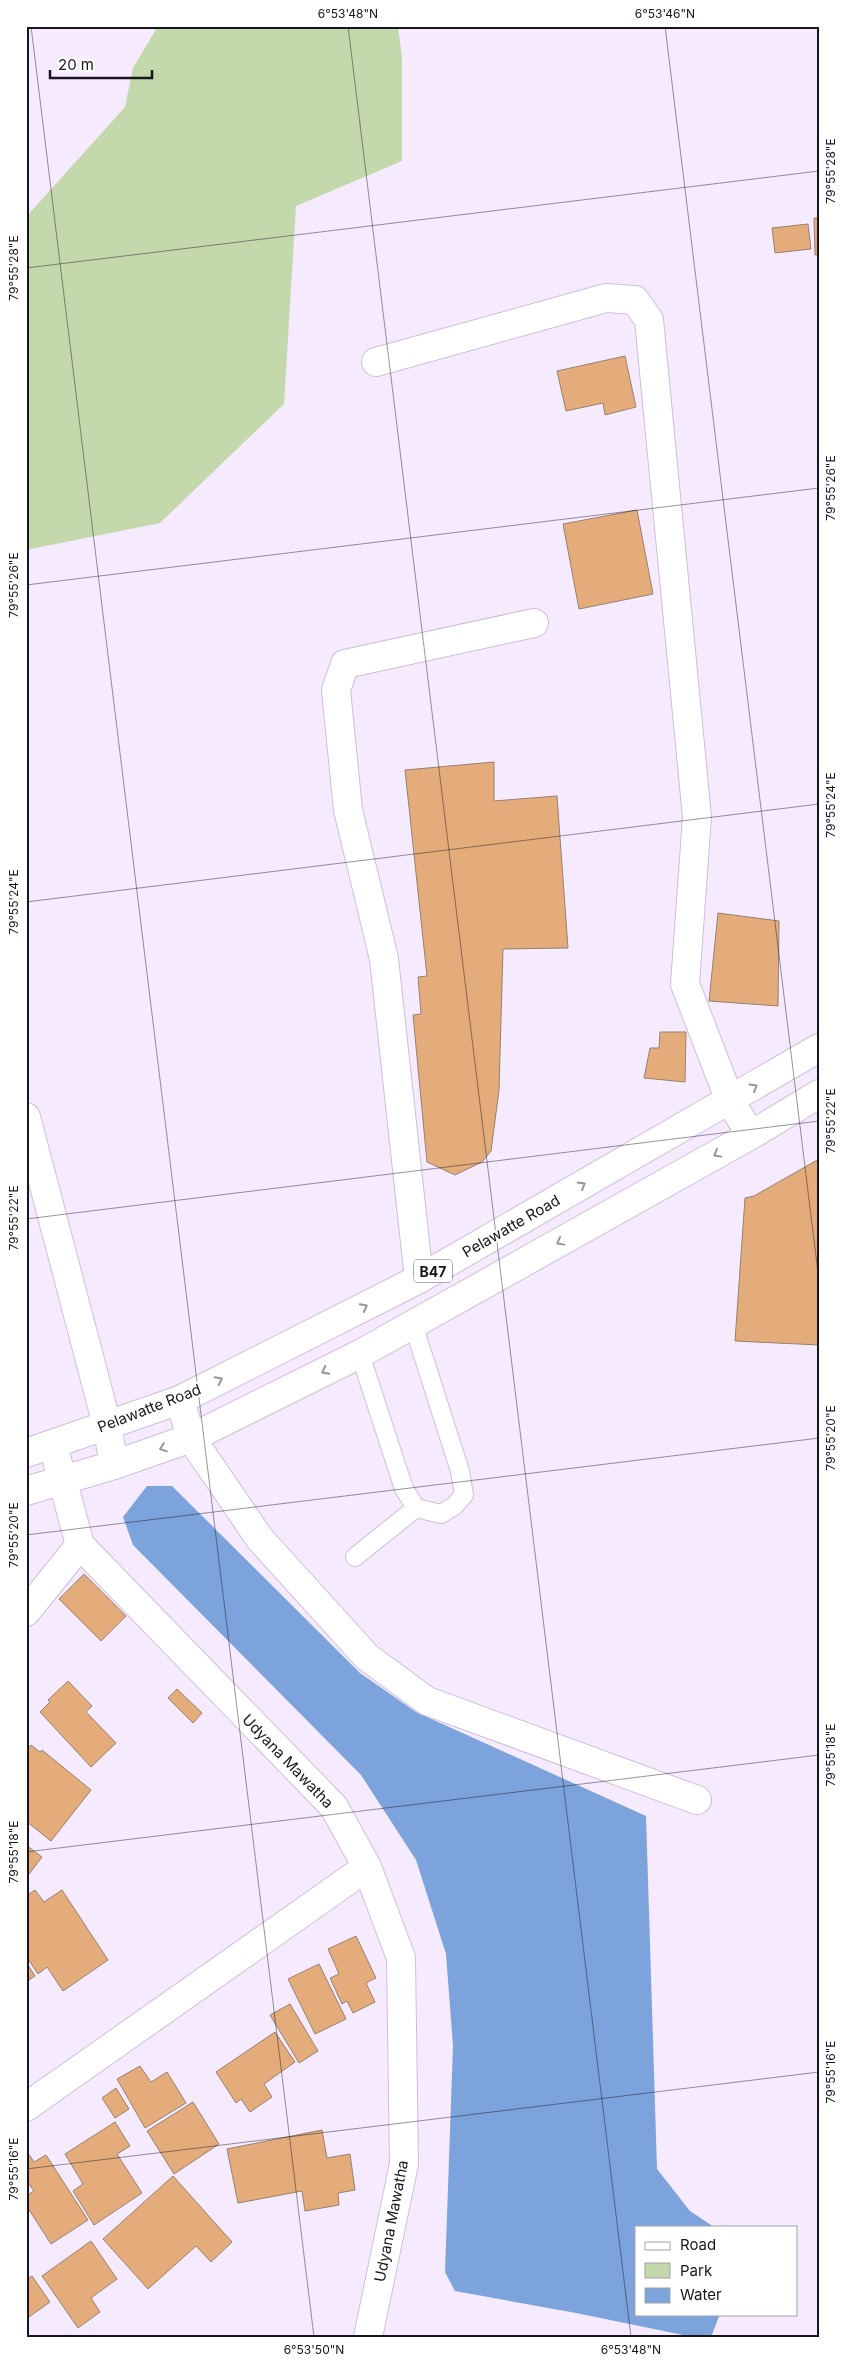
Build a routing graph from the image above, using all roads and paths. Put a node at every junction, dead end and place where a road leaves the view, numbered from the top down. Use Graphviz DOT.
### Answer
graph roads {
  1 [pos="376,362"];
  2 [pos="534,623"];
  3 [pos="819,1048"];
  4 [pos="819,1094"];
  5 [pos="730,1100"];
  6 [pos="26,1117"];
  7 [pos="751,1135"];
  8 [pos="418,1279"];
  9 [pos="413,1324"];
  10 [pos="360,1354"];
  11 [pos="180,1400"];
  12 [pos="107,1425"];
  13 [pos="192,1438"];
  14 [pos="53,1445"];
  15 [pos="26,1452"];
  16 [pos="114,1465"];
  17 [pos="63,1481"];
  18 [pos="26,1492"];
  19 [pos="416,1508"];
  20 [pos="80,1545"];
  21 [pos="354,1557"];
  22 [pos="26,1612"];
  23 [pos="696,1800"];
  24 [pos="368,1867"];
  25 [pos="26,2107"];
  26 [pos="368,2337"];
  1 -- 5 [label="street"];
  2 -- 8 [label="street"];
  5 -- 3 [label="street, Pelawatte Road / B47, one-way"];
  4 -- 7 [label="street, B47"];
  5 -- 7 [label="street"];
  8 -- 5 [label="street, Pelawatte Road / B47, one-way"];
  6 -- 12 [label="street"];
  7 -- 9 [label="street, B47, one-way"];
  11 -- 8 [label="street, Pelawatte Road / B47, one-way"];
  9 -- 10 [label="street, B47"];
  9 -- 19 [label="lane"];
  10 -- 13 [label="street, B47, one-way"];
  10 -- 19 [label="lane"];
  11 -- 12 [label="street, Pelawatte Road / B47"];
  11 -- 13 [label="street"];
  12 -- 14 [label="street, Pelawatte Road / B47"];
  12 -- 16 [label="street"];
  13 -- 16 [label="street, B47, one-way"];
  13 -- 23 [label="street"];
  14 -- 15 [label="street, Pelawatte Road / B47"];
  14 -- 17 [label="street, Udyana Mawatha"];
  16 -- 17 [label="street, B47"];
  17 -- 18 [label="street, B47"];
  17 -- 20 [label="street, Udyana Mawatha"];
  19 -- 21 [label="lane"];
  20 -- 22 [label="street"];
  20 -- 24 [label="street, Udyana Mawatha"];
  24 -- 25 [label="street"];
  24 -- 26 [label="street, Udyana Mawatha"];
}
